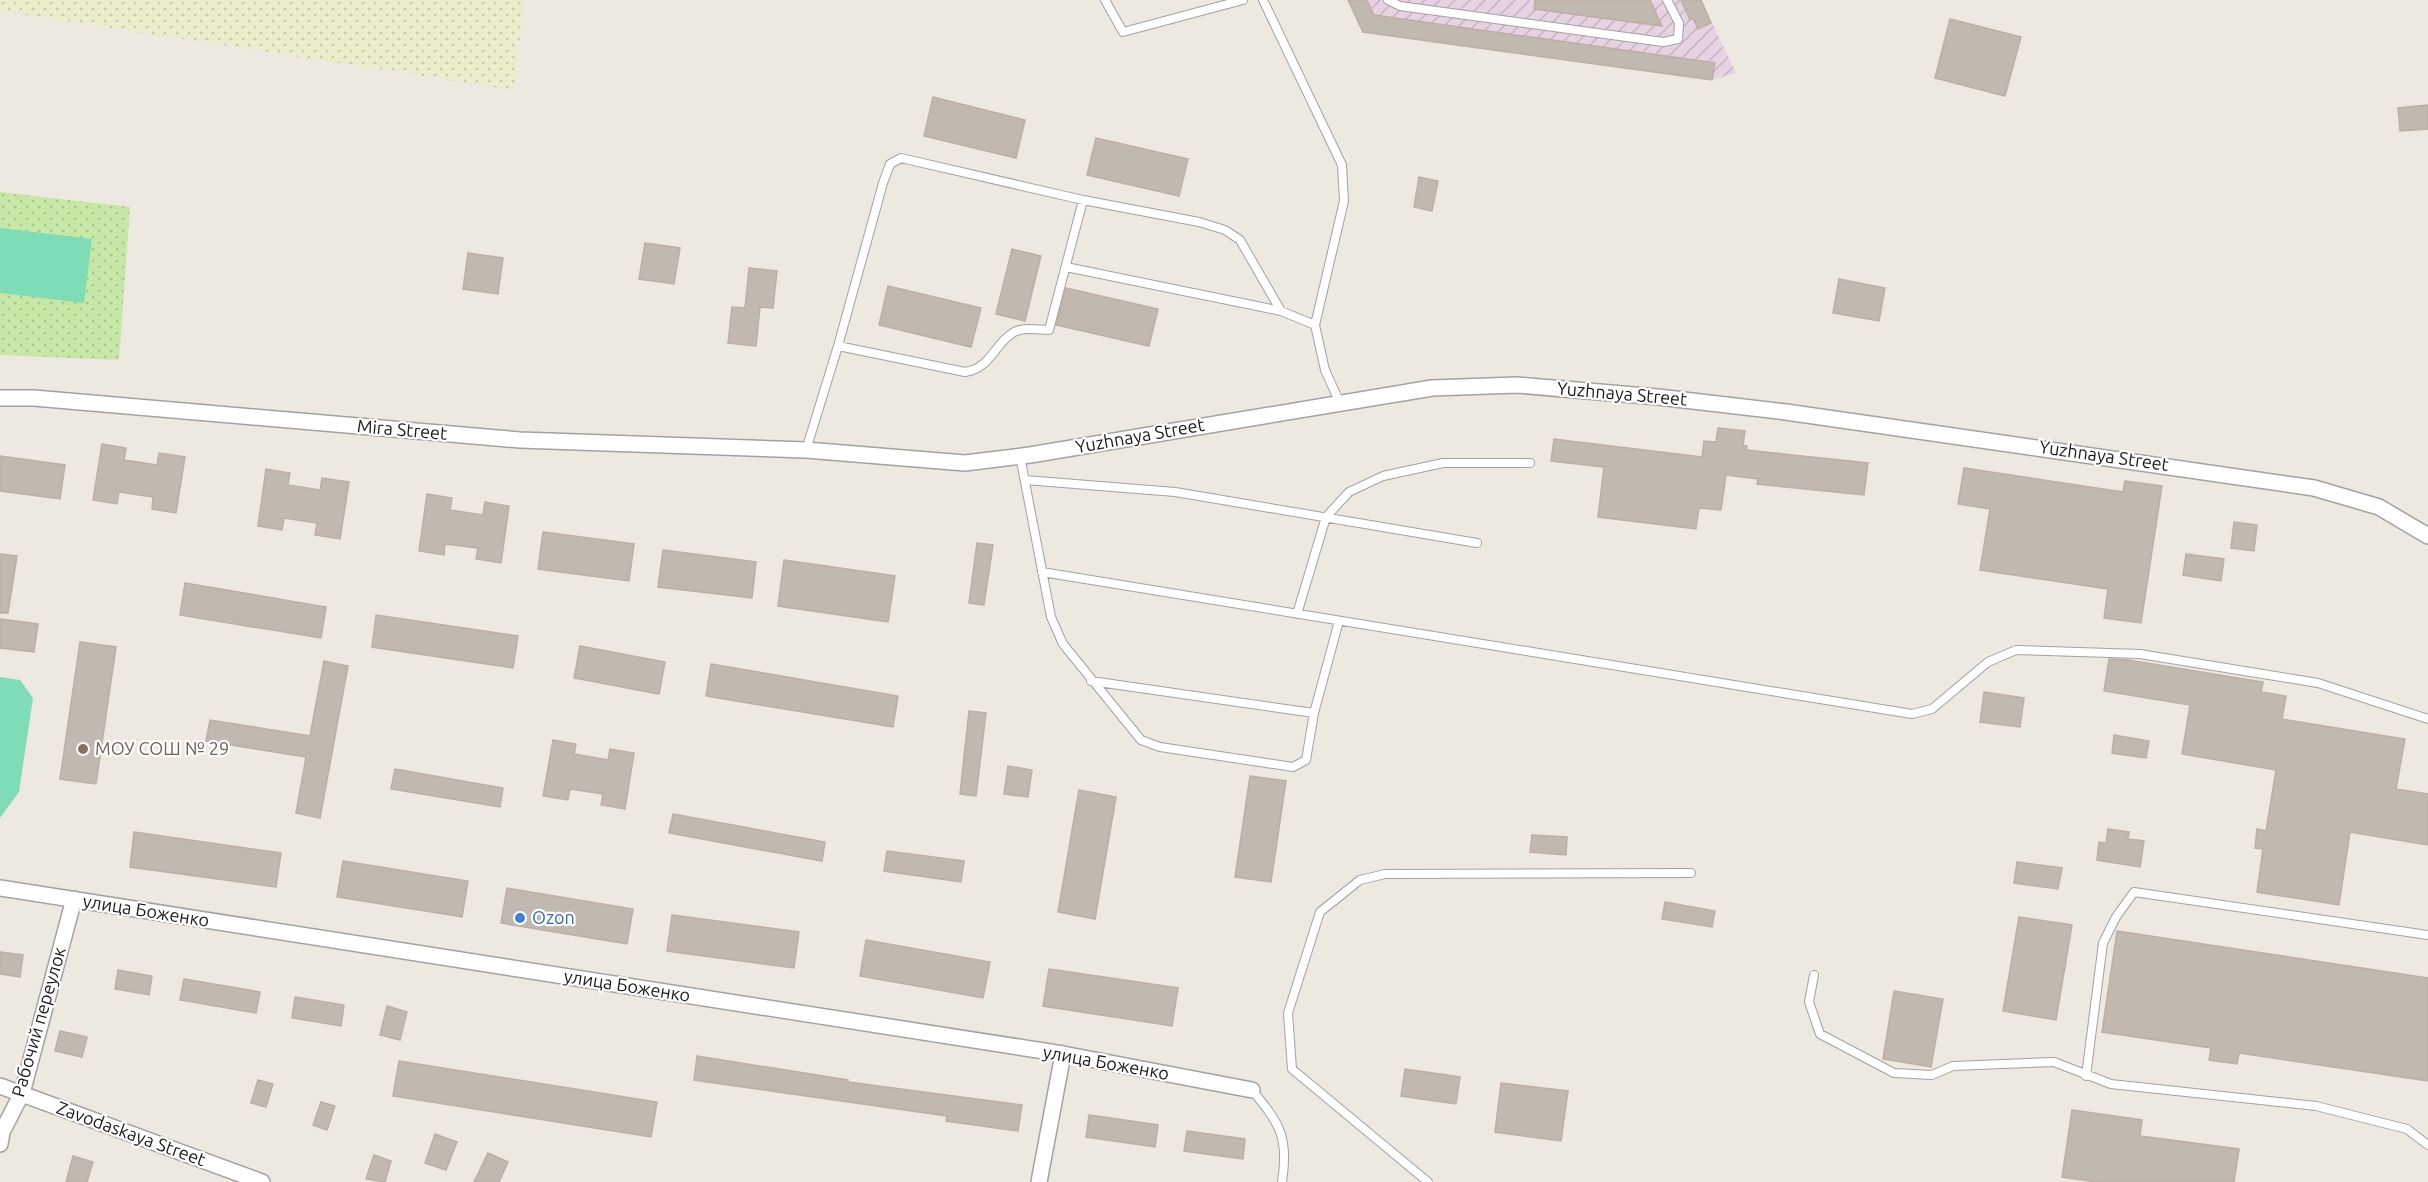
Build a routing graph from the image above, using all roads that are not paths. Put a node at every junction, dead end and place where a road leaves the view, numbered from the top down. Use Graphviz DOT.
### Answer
graph roads {
  1 [pos="1105,0"];
  2 [pos="1243,0"];
  3 [pos="1263,0"];
  4 [pos="1388,0"];
  5 [pos="1667,0"];
  6 [pos="1083,200"];
  7 [pos="1066,267"];
  8 [pos="1281,311"];
  9 [pos="1315,325"];
  10 [pos="838,346"];
  11 [pos="0,398"];
  12 [pos="1339,401"];
  13 [pos="806,450"];
  14 [pos="1020,456"];
  15 [pos="1530,463"];
  16 [pos="1025,480"];
  17 [pos="1326,517"];
  18 [pos="2428,536"];
  19 [pos="1478,543"];
  20 [pos="1042,572"];
  21 [pos="1297,615"];
  22 [pos="1339,621"];
  23 [pos="1091,681"];
  24 [pos="1314,713"];
  25 [pos="2428,719"];
  26 [pos="1691,873"];
  27 [pos="0,888"];
  28 [pos="74,899"];
  29 [pos="2428,934"];
  30 [pos="1814,975"];
  31 [pos="1063,1054"];
  32 [pos="2086,1076"];
  33 [pos="0,1086"];
  34 [pos="1252,1090"];
  35 [pos="22,1093"];
  36 [pos="0,1144"];
  37 [pos="2428,1145"];
  38 [pos="238,1178"];
  39 [pos="262,1182"];
  40 [pos="1039,1182"];
  41 [pos="1282,1182"];
  42 [pos="1428,1182"];
  1 -- 2 [label="lane"];
  3 -- 9 [label="lane"];
  4 -- 5 [label="lane"];
  6 -- 7 [label="lane"];
  6 -- 8 [label="lane"];
  6 -- 10 [label="lane"];
  7 -- 8 [label="lane"];
  7 -- 10 [label="lane"];
  8 -- 9 [label="lane"];
  9 -- 12 [label="lane"];
  10 -- 13 [label="lane"];
  11 -- 13 [label="street, Mira Street"];
  12 -- 14 [label="street, Yuzhnaya Street"];
  12 -- 18 [label="street, Yuzhnaya Street"];
  13 -- 14 [label="street, Yuzhnaya Street"];
  14 -- 16 [label="lane"];
  15 -- 17 [label="lane"];
  16 -- 17 [label="lane"];
  16 -- 20 [label="lane"];
  17 -- 19 [label="lane"];
  17 -- 21 [label="lane"];
  20 -- 21 [label="lane"];
  20 -- 23 [label="lane"];
  21 -- 22 [label="lane"];
  22 -- 24 [label="lane"];
  22 -- 25 [label="lane"];
  23 -- 24 [label="lane"];
  23 -- 24 [label="lane"];
  26 -- 42 [label="lane"];
  27 -- 28 [label="street, улица Боженко"];
  28 -- 31 [label="street, улица Боженко"];
  28 -- 35 [label="street, Рабочий переулок"];
  29 -- 32 [label="lane"];
  30 -- 32 [label="lane"];
  31 -- 34 [label="street, улица Боженко"];
  31 -- 40 [label="street"];
  32 -- 37 [label="lane"];
  33 -- 35 [label="street, Zavodaskaya Street"];
  34 -- 41 [label="lane"];
  35 -- 36 [label="street, Рабочий переулок"];
  35 -- 38 [label="street, Zavodaskaya Street"];
  38 -- 39 [label="street, Zavodaskaya Street"];
}
